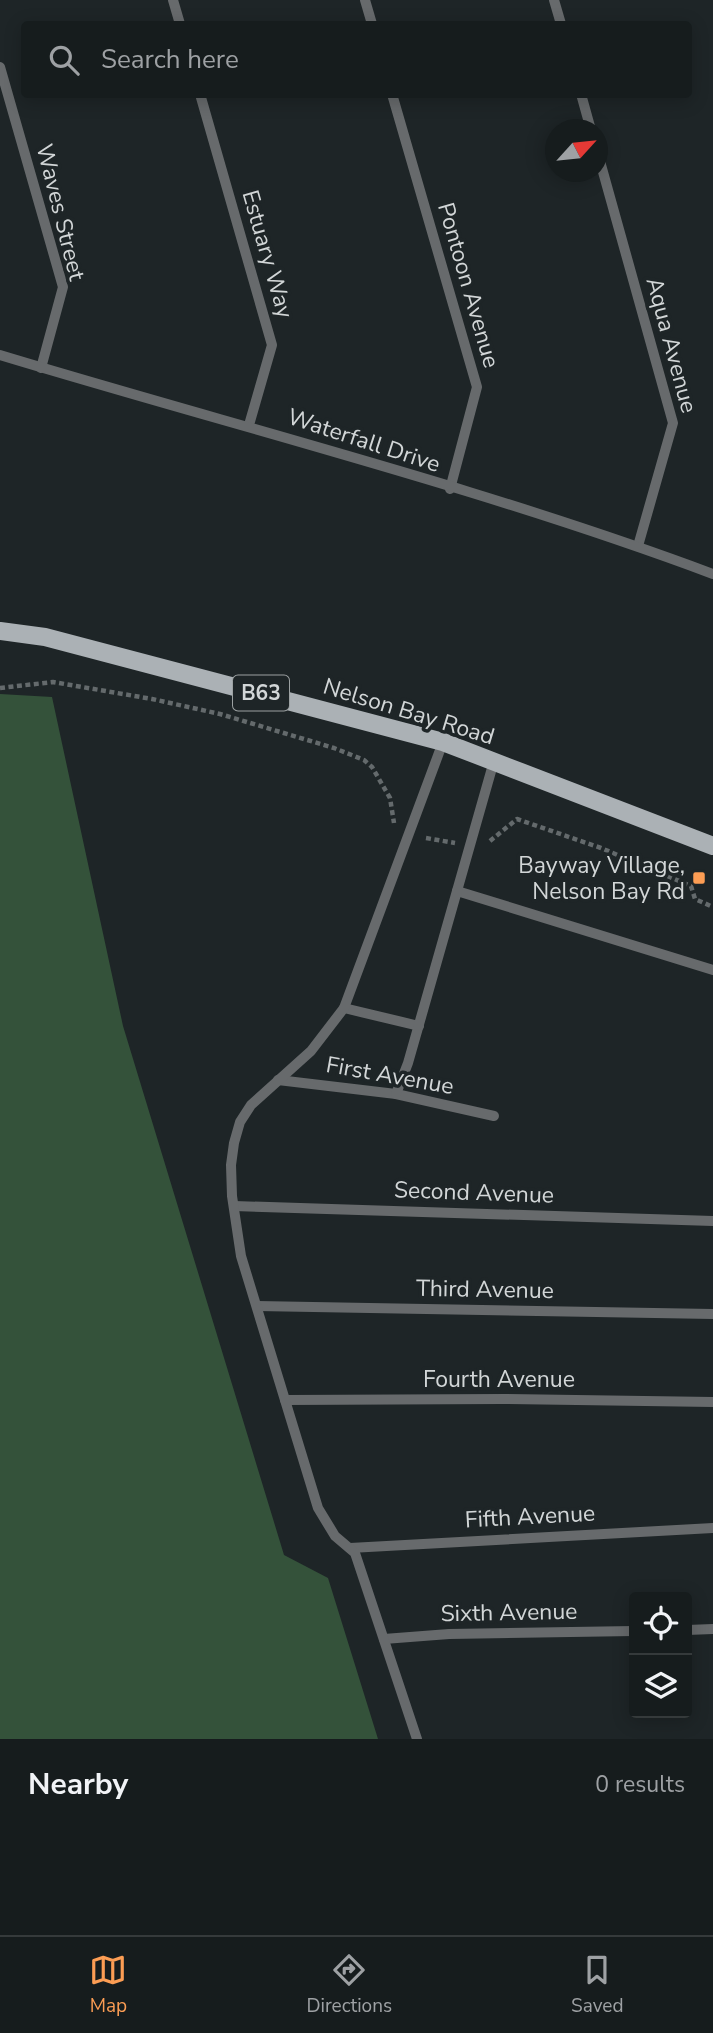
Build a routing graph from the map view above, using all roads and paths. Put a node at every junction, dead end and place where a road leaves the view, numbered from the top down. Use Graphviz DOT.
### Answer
graph roads {
  1 [pos="173,0"];
  2 [pos="365,0"];
  3 [pos="554,0"];
  4 [pos="179,21"];
  5 [pos="371,21"];
  6 [pos="560,21"];
  7 [pos="0,67"];
  8 [pos="201,98"];
  9 [pos="393,98"];
  10 [pos="582,98"];
  11 [pos="587,119"];
  12 [pos="605,182"];
  13 [pos="0,355"];
  14 [pos="41,368"];
  15 [pos="249,425"];
  16 [pos="450,489"];
  17 [pos="638,546"];
  18 [pos="713,574"];
  19 [pos="0,632"];
  20 [pos="0,688"];
  21 [pos="443,742"];
  22 [pos="494,761"];
  23 [pos="410,832"];
  24 [pos="470,846"];
  25 [pos="713,846"];
  26 [pos="457,891"];
  27 [pos="713,906"];
  28 [pos="713,970"];
  29 [pos="344,1008"];
  30 [pos="419,1026"];
  31 [pos="278,1080"];
  32 [pos="396,1094"];
  33 [pos="494,1116"];
  34 [pos="234,1206"];
  35 [pos="713,1221"];
  36 [pos="257,1306"];
  37 [pos="713,1314"];
  38 [pos="285,1400"];
  39 [pos="713,1402"];
  40 [pos="713,1528"];
  41 [pos="349,1548"];
  42 [pos="713,1629"];
  43 [pos="692,1630"];
  44 [pos="629,1631"];
  45 [pos="384,1639"];
  46 [pos="417,1739"];
  1 -- 4 [label="lane"];
  2 -- 5 [label="lane"];
  3 -- 6 [label="lane"];
  7 -- 14 [label="lane, Waves Street"];
  8 -- 15 [label="lane, Estuary Way"];
  9 -- 16 [label="lane, Pontoon Avenue"];
  10 -- 11 [label="lane"];
  12 -- 17 [label="lane, Aqua Avenue"];
  13 -- 14 [label="lane, Waterfall Drive"];
  14 -- 15 [label="lane, Waterfall Drive"];
  15 -- 16 [label="lane, Waterfall Drive"];
  16 -- 17 [label="lane, Waterfall Drive"];
  17 -- 18 [label="lane, Waterfall Drive"];
  19 -- 21 [label="main road, Nelson Bay Road / B63"];
  20 -- 23 [label="path"];
  21 -- 22 [label="main road, Nelson Bay Road / B63"];
  21 -- 23 [label="lane"];
  22 -- 24 [label="lane"];
  22 -- 25 [label="main road, Nelson Bay Road / B63"];
  23 -- 24 [label="path"];
  23 -- 29 [label="lane"];
  24 -- 26 [label="lane"];
  24 -- 27 [label="path"];
  26 -- 28 [label="lane"];
  26 -- 30 [label="lane"];
  29 -- 30 [label="lane"];
  29 -- 31 [label="lane"];
  30 -- 32 [label="lane"];
  31 -- 32 [label="lane, First Avenue"];
  31 -- 34 [label="lane"];
  32 -- 33 [label="lane, First Avenue"];
  34 -- 35 [label="lane, Second Avenue"];
  34 -- 36 [label="lane"];
  36 -- 37 [label="lane, Third Avenue"];
  36 -- 38 [label="lane"];
  38 -- 39 [label="lane, Fourth Avenue"];
  38 -- 41 [label="lane"];
  40 -- 41 [label="lane, Fifth Avenue"];
  41 -- 45 [label="lane"];
  42 -- 43 [label="lane"];
  44 -- 45 [label="lane, Sixth Avenue"];
  45 -- 46 [label="lane"];
}
